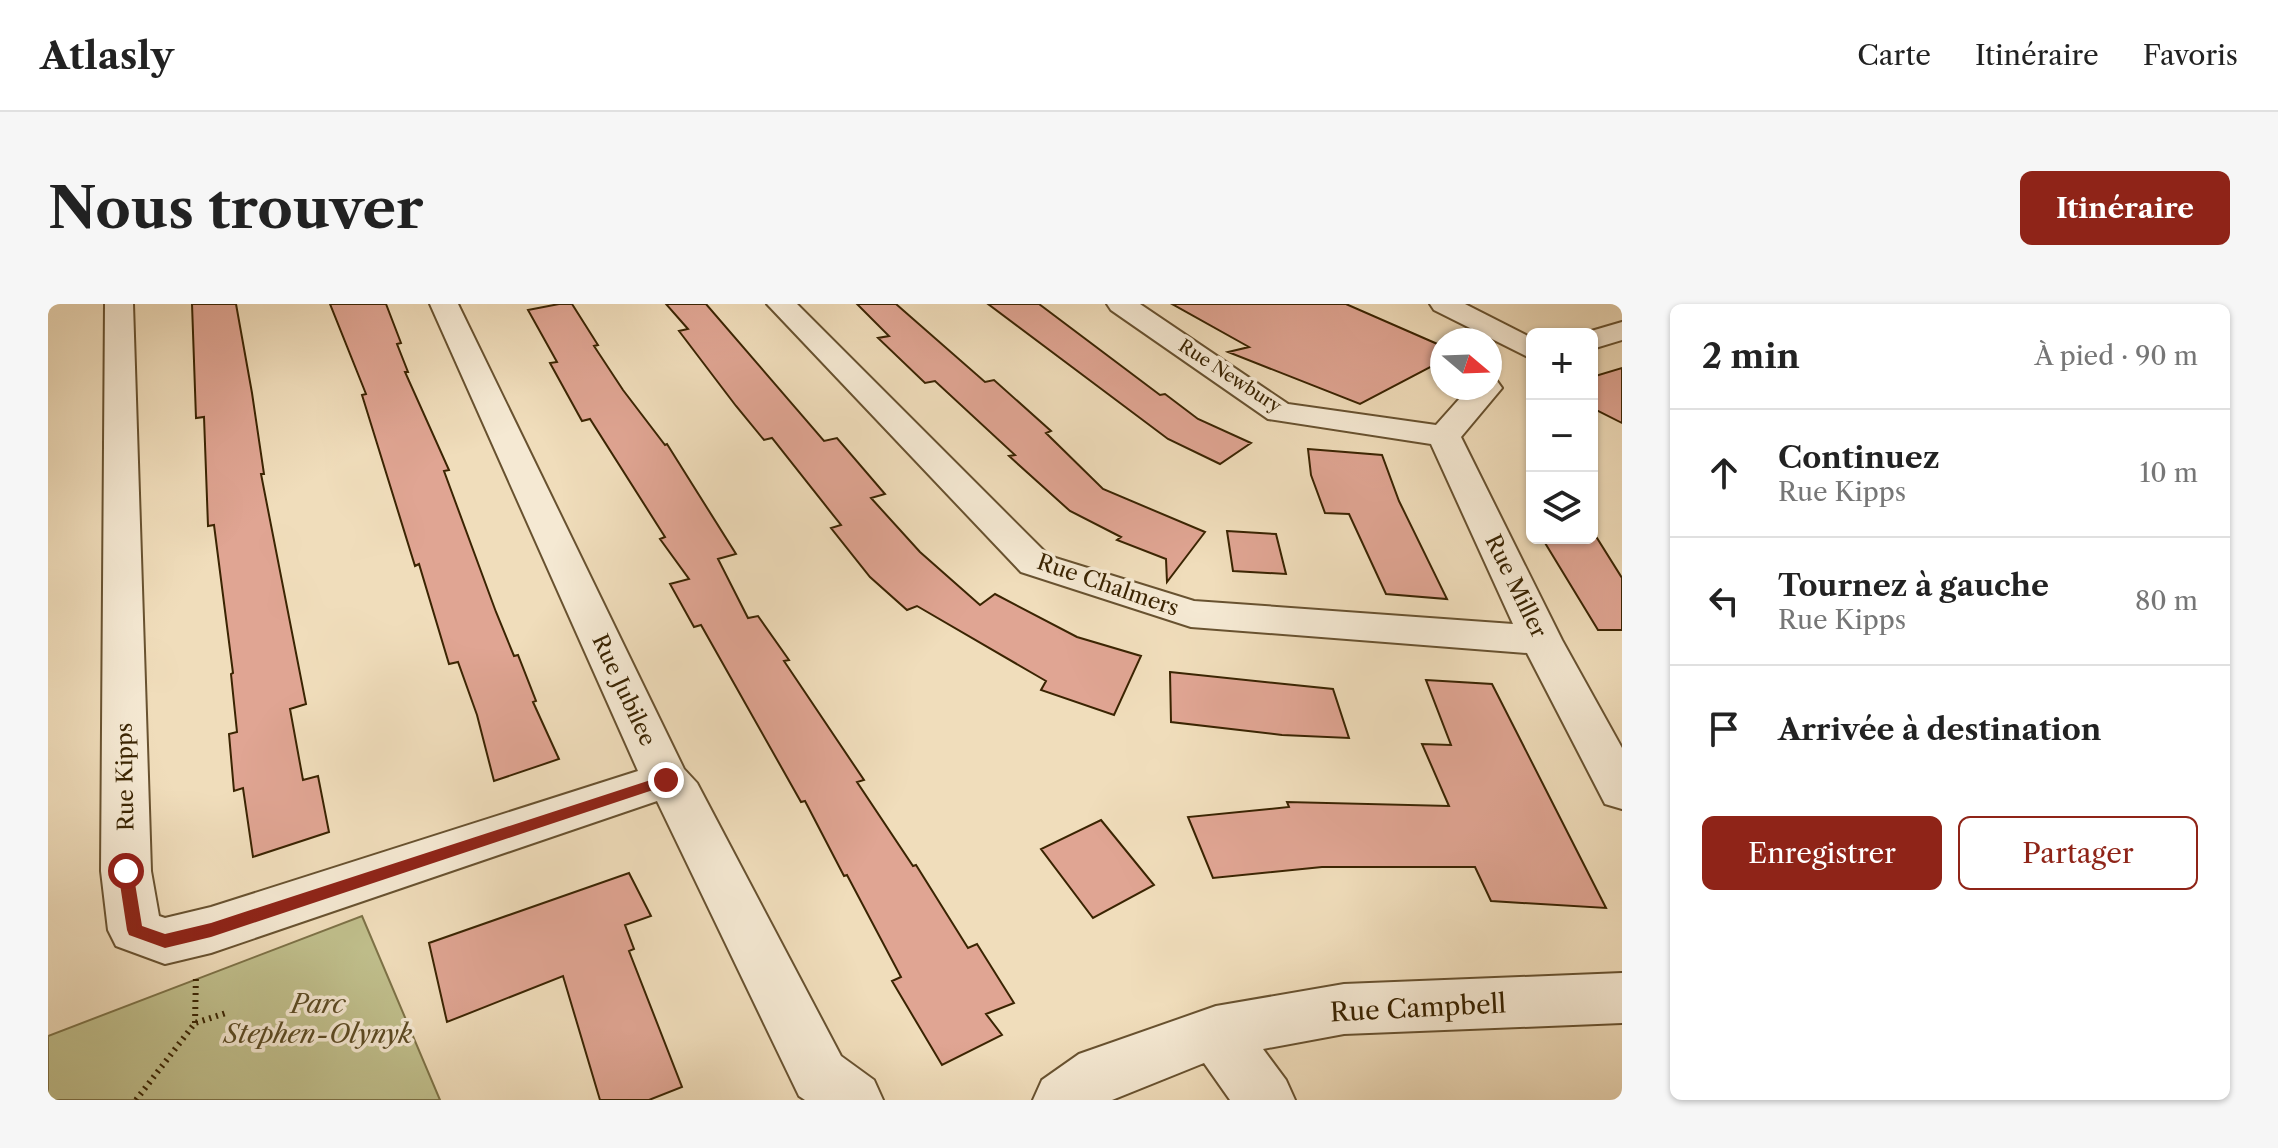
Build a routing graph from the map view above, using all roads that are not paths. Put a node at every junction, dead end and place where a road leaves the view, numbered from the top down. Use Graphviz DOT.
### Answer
graph roads {
  1 [pos="119,304"];
  2 [pos="444,304"];
  3 [pos="781,304"];
  4 [pos="1121,304"];
  5 [pos="1444,304"];
  6 [pos="1622,331"];
  7 [pos="1598,338"];
  8 [pos="1526,347"];
  9 [pos="1526,361"];
  10 [pos="1502,372"];
  11 [pos="1476,400"];
  12 [pos="1444,436"];
  13 [pos="1541,640"];
  14 [pos="666,780"];
  15 [pos="1622,791"];
  16 [pos="1622,998"];
  17 [pos="1216,1032"];
  18 [pos="853,1100"];
  19 [pos="1063,1100"];
  20 [pos="1265,1100"];
  1 -- 14 [label="street, Rue Kipps"];
  2 -- 14 [label="street, Rue Jubilee"];
  3 -- 13 [label="street, Rue Chalmers"];
  4 -- 12 [label="street, Rue Newbury"];
  5 -- 8 [label="street"];
  6 -- 7 [label="street"];
  9 -- 10 [label="street"];
  11 -- 12 [label="street"];
  12 -- 13 [label="street, Rue Miller"];
  13 -- 15 [label="street, Rue Miller"];
  14 -- 18 [label="street, Rue Jubilee"];
  16 -- 17 [label="street, Rue Campbell"];
  17 -- 19 [label="street"];
  17 -- 20 [label="street"];
}
